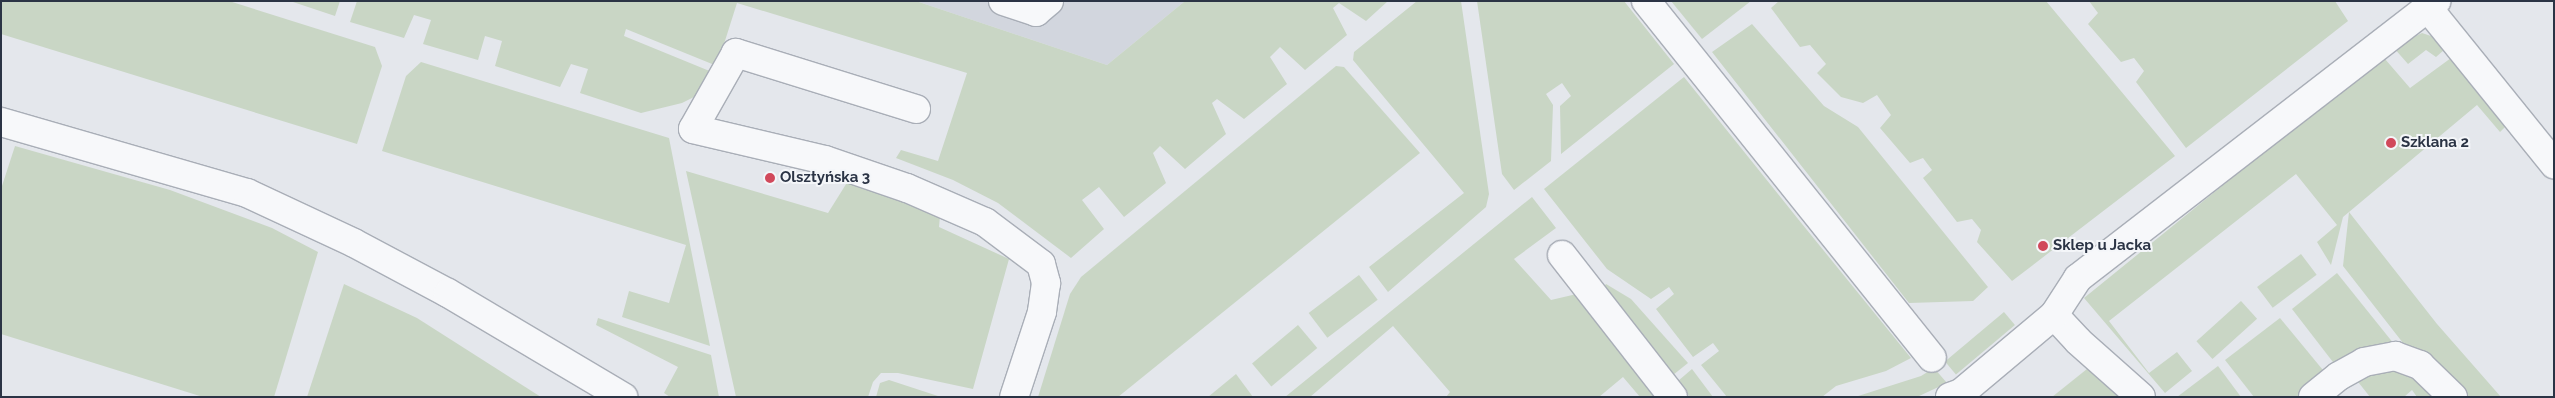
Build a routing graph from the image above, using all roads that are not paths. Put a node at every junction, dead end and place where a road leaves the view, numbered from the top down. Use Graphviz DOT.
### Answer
graph roads {
  1 [pos="1003,1"];
  2 [pos="1049,1"];
  3 [pos="1646,1"];
  4 [pos="2432,5"];
  5 [pos="916,109"];
  6 [pos="1,122"];
  7 [pos="2554,164"];
  8 [pos="1562,255"];
  9 [pos="2054,315"];
  10 [pos="1932,358"];
  11 [pos="623,397"];
  12 [pos="1014,397"];
  13 [pos="1673,397"];
  14 [pos="1950,397"];
  15 [pos="2141,397"];
  16 [pos="2313,397"];
  17 [pos="2452,397"];
  1 -- 2 [label="street"];
  3 -- 10 [label="street"];
  4 -- 7 [label="street"];
  4 -- 9 [label="street"];
  5 -- 12 [label="street"];
  6 -- 11 [label="street"];
  8 -- 13 [label="street"];
  9 -- 14 [label="street"];
  9 -- 15 [label="street"];
  16 -- 17 [label="street"];
}
